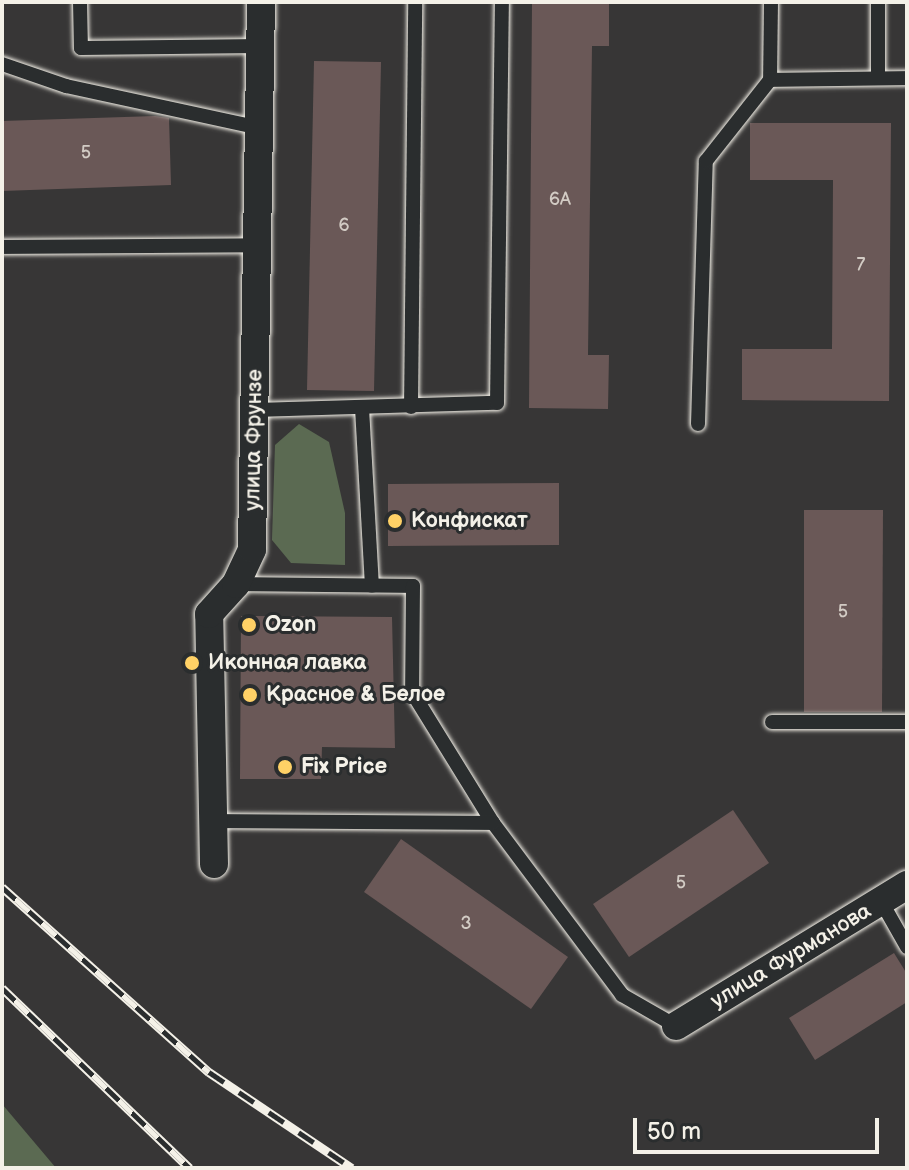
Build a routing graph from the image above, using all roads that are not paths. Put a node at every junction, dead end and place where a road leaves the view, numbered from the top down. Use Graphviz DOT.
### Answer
graph roads {
  1 [pos="80,2"];
  2 [pos="261,2"];
  3 [pos="415,2"];
  4 [pos="502,2"];
  5 [pos="771,2"];
  6 [pos="878,2"];
  7 [pos="261,46"];
  8 [pos="2,64"];
  9 [pos="878,78"];
  10 [pos="907,78"];
  11 [pos="770,80"];
  12 [pos="260,128"];
  13 [pos="257,245"];
  14 [pos="2,247"];
  15 [pos="411,407"];
  16 [pos="362,408"];
  17 [pos="254,410"];
  18 [pos="698,424"];
  19 [pos="236,584"];
  20 [pos="372,586"];
  21 [pos="772,722"];
  22 [pos="907,722"];
  23 [pos="214,821"];
  24 [pos="493,823"];
  25 [pos="214,864"];
  26 [pos="907,885"];
  27 [pos="881,901"];
  28 [pos="907,947"];
  29 [pos="676,1026"];
  1 -- 7 [label="lane"];
  2 -- 7 [label="street, улица Фрунзе"];
  3 -- 15 [label="lane"];
  4 -- 15 [label="lane"];
  5 -- 11 [label="lane"];
  6 -- 9 [label="lane"];
  7 -- 12 [label="street, улица Фрунзе"];
  8 -- 12 [label="lane"];
  9 -- 10 [label="lane"];
  9 -- 11 [label="lane"];
  11 -- 18 [label="lane"];
  12 -- 13 [label="street, улица Фрунзе"];
  13 -- 14 [label="lane"];
  13 -- 17 [label="street, улица Фрунзе"];
  15 -- 16 [label="lane"];
  16 -- 17 [label="lane"];
  16 -- 20 [label="lane"];
  17 -- 19 [label="street, улица Фрунзе"];
  19 -- 20 [label="lane"];
  19 -- 23 [label="street, улица Фрунзе"];
  20 -- 24 [label="lane"];
  21 -- 22 [label="lane"];
  23 -- 24 [label="lane"];
  23 -- 25 [label="street, улица Фрунзе"];
  24 -- 29 [label="lane"];
  26 -- 27 [label="street, улица Фурманова"];
  27 -- 28 [label="lane"];
  27 -- 29 [label="street, улица Фурманова"];
}
